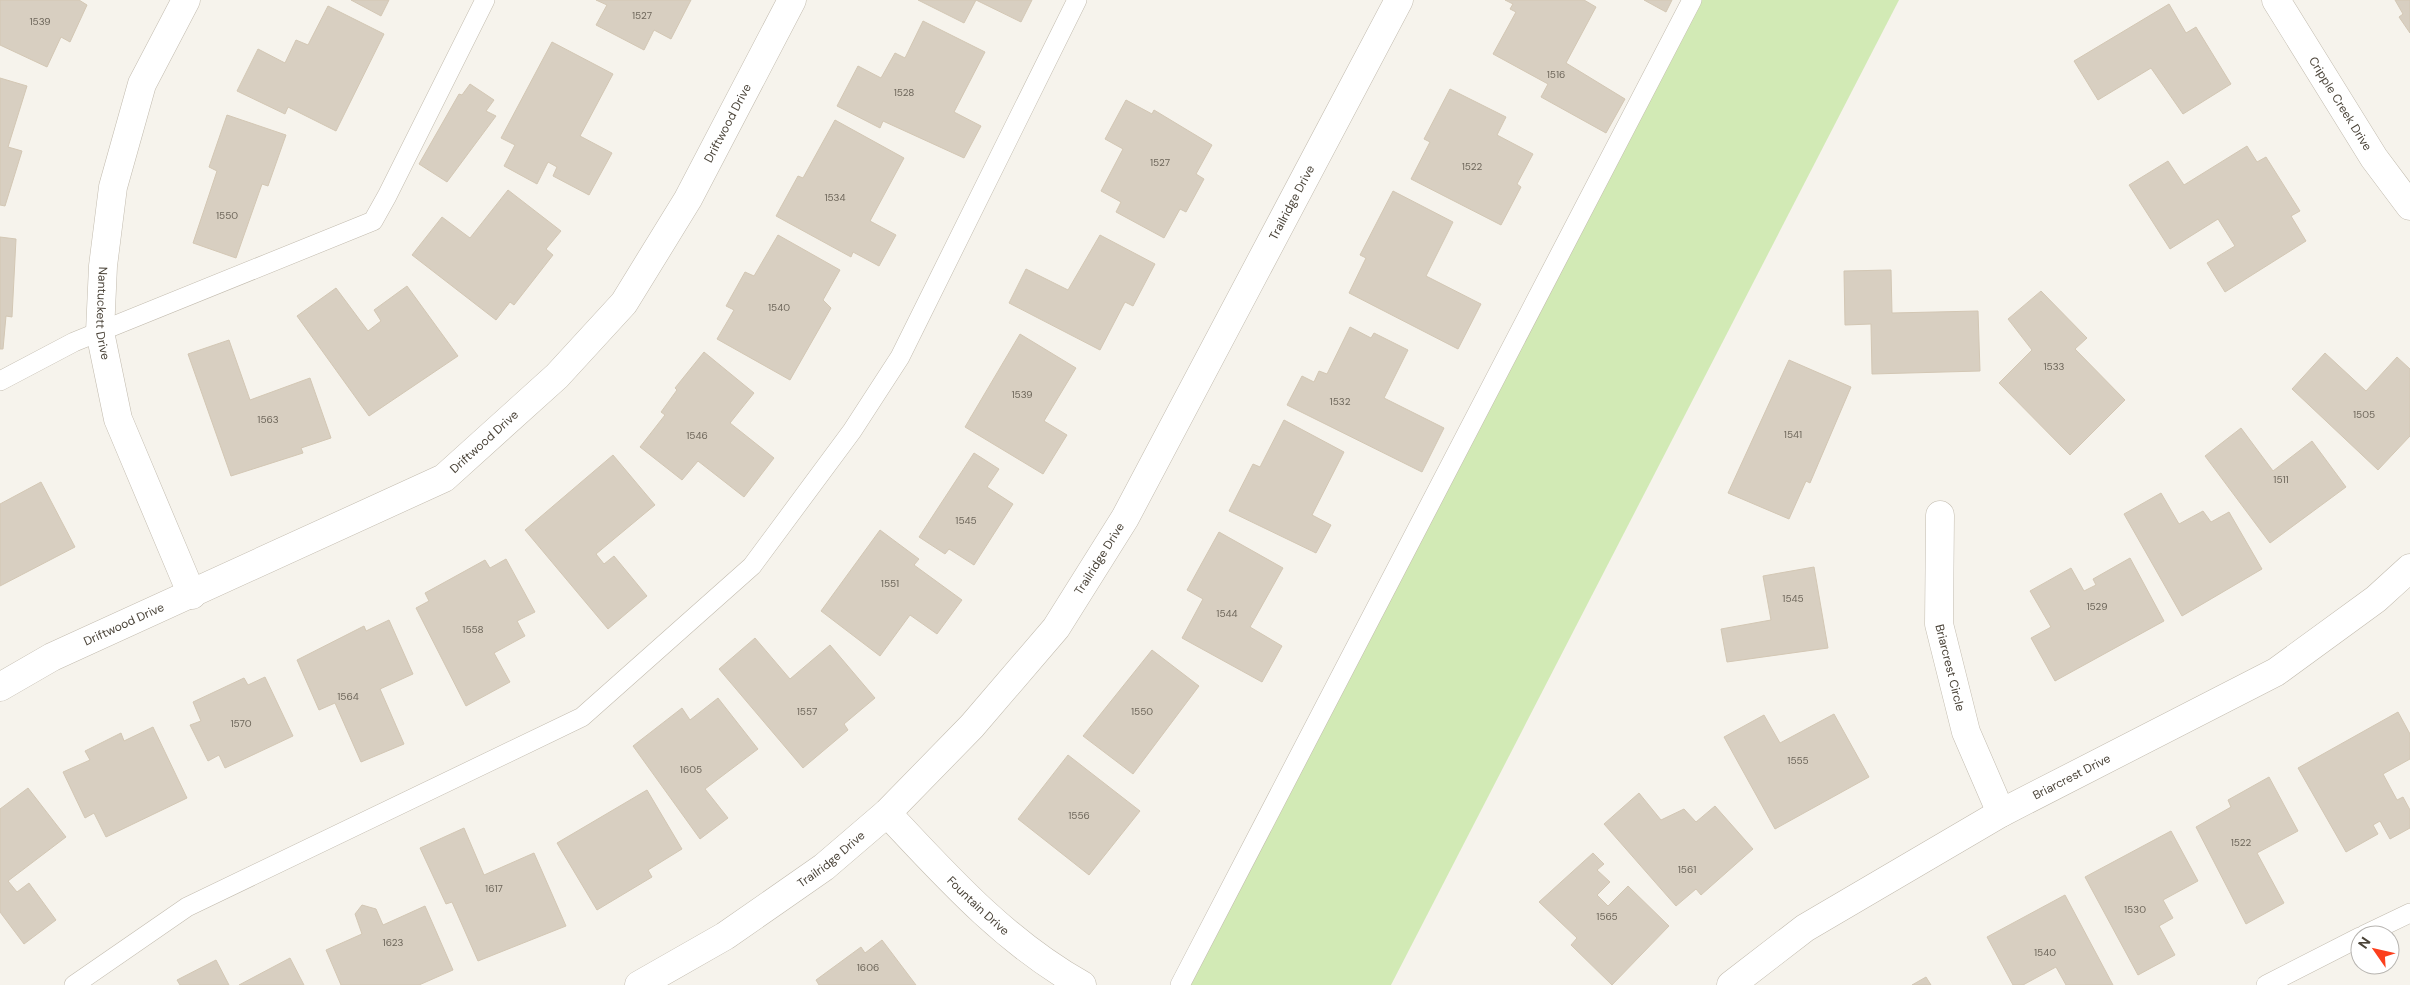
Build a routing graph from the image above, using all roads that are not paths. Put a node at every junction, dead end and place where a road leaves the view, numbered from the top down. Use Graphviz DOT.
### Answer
graph roads {
  1 [pos="186,0"];
  2 [pos="485,0"];
  3 [pos="792,0"];
  4 [pos="1077,0"];
  5 [pos="1399,0"];
  6 [pos="1692,0"];
  7 [pos="2276,0"];
  8 [pos="2410,206"];
  9 [pos="100,332"];
  10 [pos="0,382"];
  11 [pos="1940,515"];
  12 [pos="2410,568"];
  13 [pos="192,595"];
  14 [pos="0,688"];
  15 [pos="887,813"];
  16 [pos="2001,813"];
  17 [pos="2410,913"];
  18 [pos="2385,925"];
  19 [pos="2350,942"];
  20 [pos="74,985"];
  21 [pos="639,985"];
  22 [pos="1082,985"];
  23 [pos="1180,985"];
  24 [pos="1731,985"];
  25 [pos="2266,985"];
  1 -- 9 [label="street, Nantuckett Drive"];
  2 -- 9 [label="lane"];
  3 -- 13 [label="street, Driftwood Drive"];
  4 -- 20 [label="lane"];
  5 -- 15 [label="street, Trailridge Drive"];
  6 -- 23 [label="lane"];
  7 -- 8 [label="street, Cripple Creek Drive"];
  9 -- 10 [label="lane"];
  9 -- 13 [label="street, Nantuckett Drive"];
  11 -- 16 [label="street, Briarcrest Circle"];
  12 -- 16 [label="street, Briarcrest Drive"];
  13 -- 14 [label="street, Driftwood Drive"];
  15 -- 21 [label="street, Trailridge Drive"];
  15 -- 22 [label="street, Fountain Drive"];
  16 -- 24 [label="street, Briarcrest Drive"];
  17 -- 18 [label="lane"];
  19 -- 25 [label="lane"];
}
